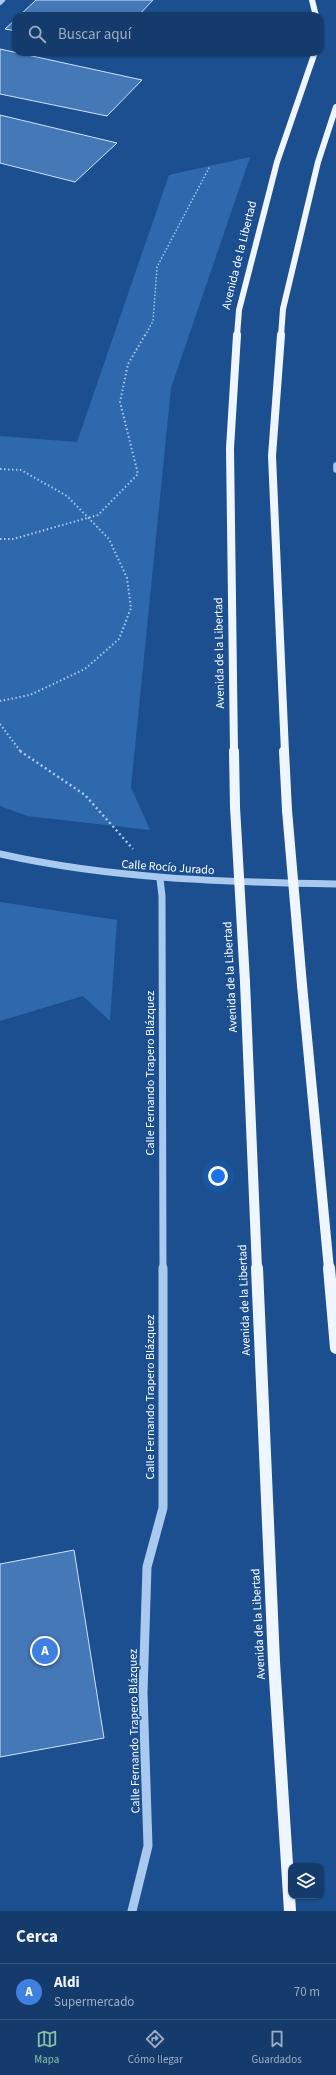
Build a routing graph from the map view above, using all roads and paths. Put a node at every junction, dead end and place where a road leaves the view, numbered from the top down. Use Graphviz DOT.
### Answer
graph roads {
  1 [pos="3,0"];
  2 [pos="312,0"];
  3 [pos="0,3"];
  4 [pos="315,12"];
  5 [pos="314,56"];
  6 [pos="336,108"];
  7 [pos="210,166"];
  8 [pos="336,465"];
  9 [pos="0,469"];
  10 [pos="336,469"];
  11 [pos="89,518"];
  12 [pos="0,539"];
  13 [pos="0,701"];
  14 [pos="0,724"];
  15 [pos="0,854"];
  16 [pos="160,879"];
  17 [pos="336,884"];
  18 [pos="336,1348"];
  19 [pos="132,1911"];
  20 [pos="290,1911"];
  1 -- 3 [label="street"];
  2 -- 4 [label="main road"];
  5 -- 20 [label="main road, Avenida de la Libertad, bridge"];
  6 -- 18 [label="main road, bridge"];
  7 -- 11 [label="path"];
  8 -- 10 [label="street"];
  9 -- 11 [label="path"];
  11 -- 12 [label="path"];
  11 -- 13 [label="path"];
  14 -- 16 [label="path"];
  15 -- 16 [label="street, Calle Rocío Jurado"];
  16 -- 17 [label="street, Calle Rocío Jurado"];
  16 -- 19 [label="street, Calle Fernando Trapero Blázquez"];
}
